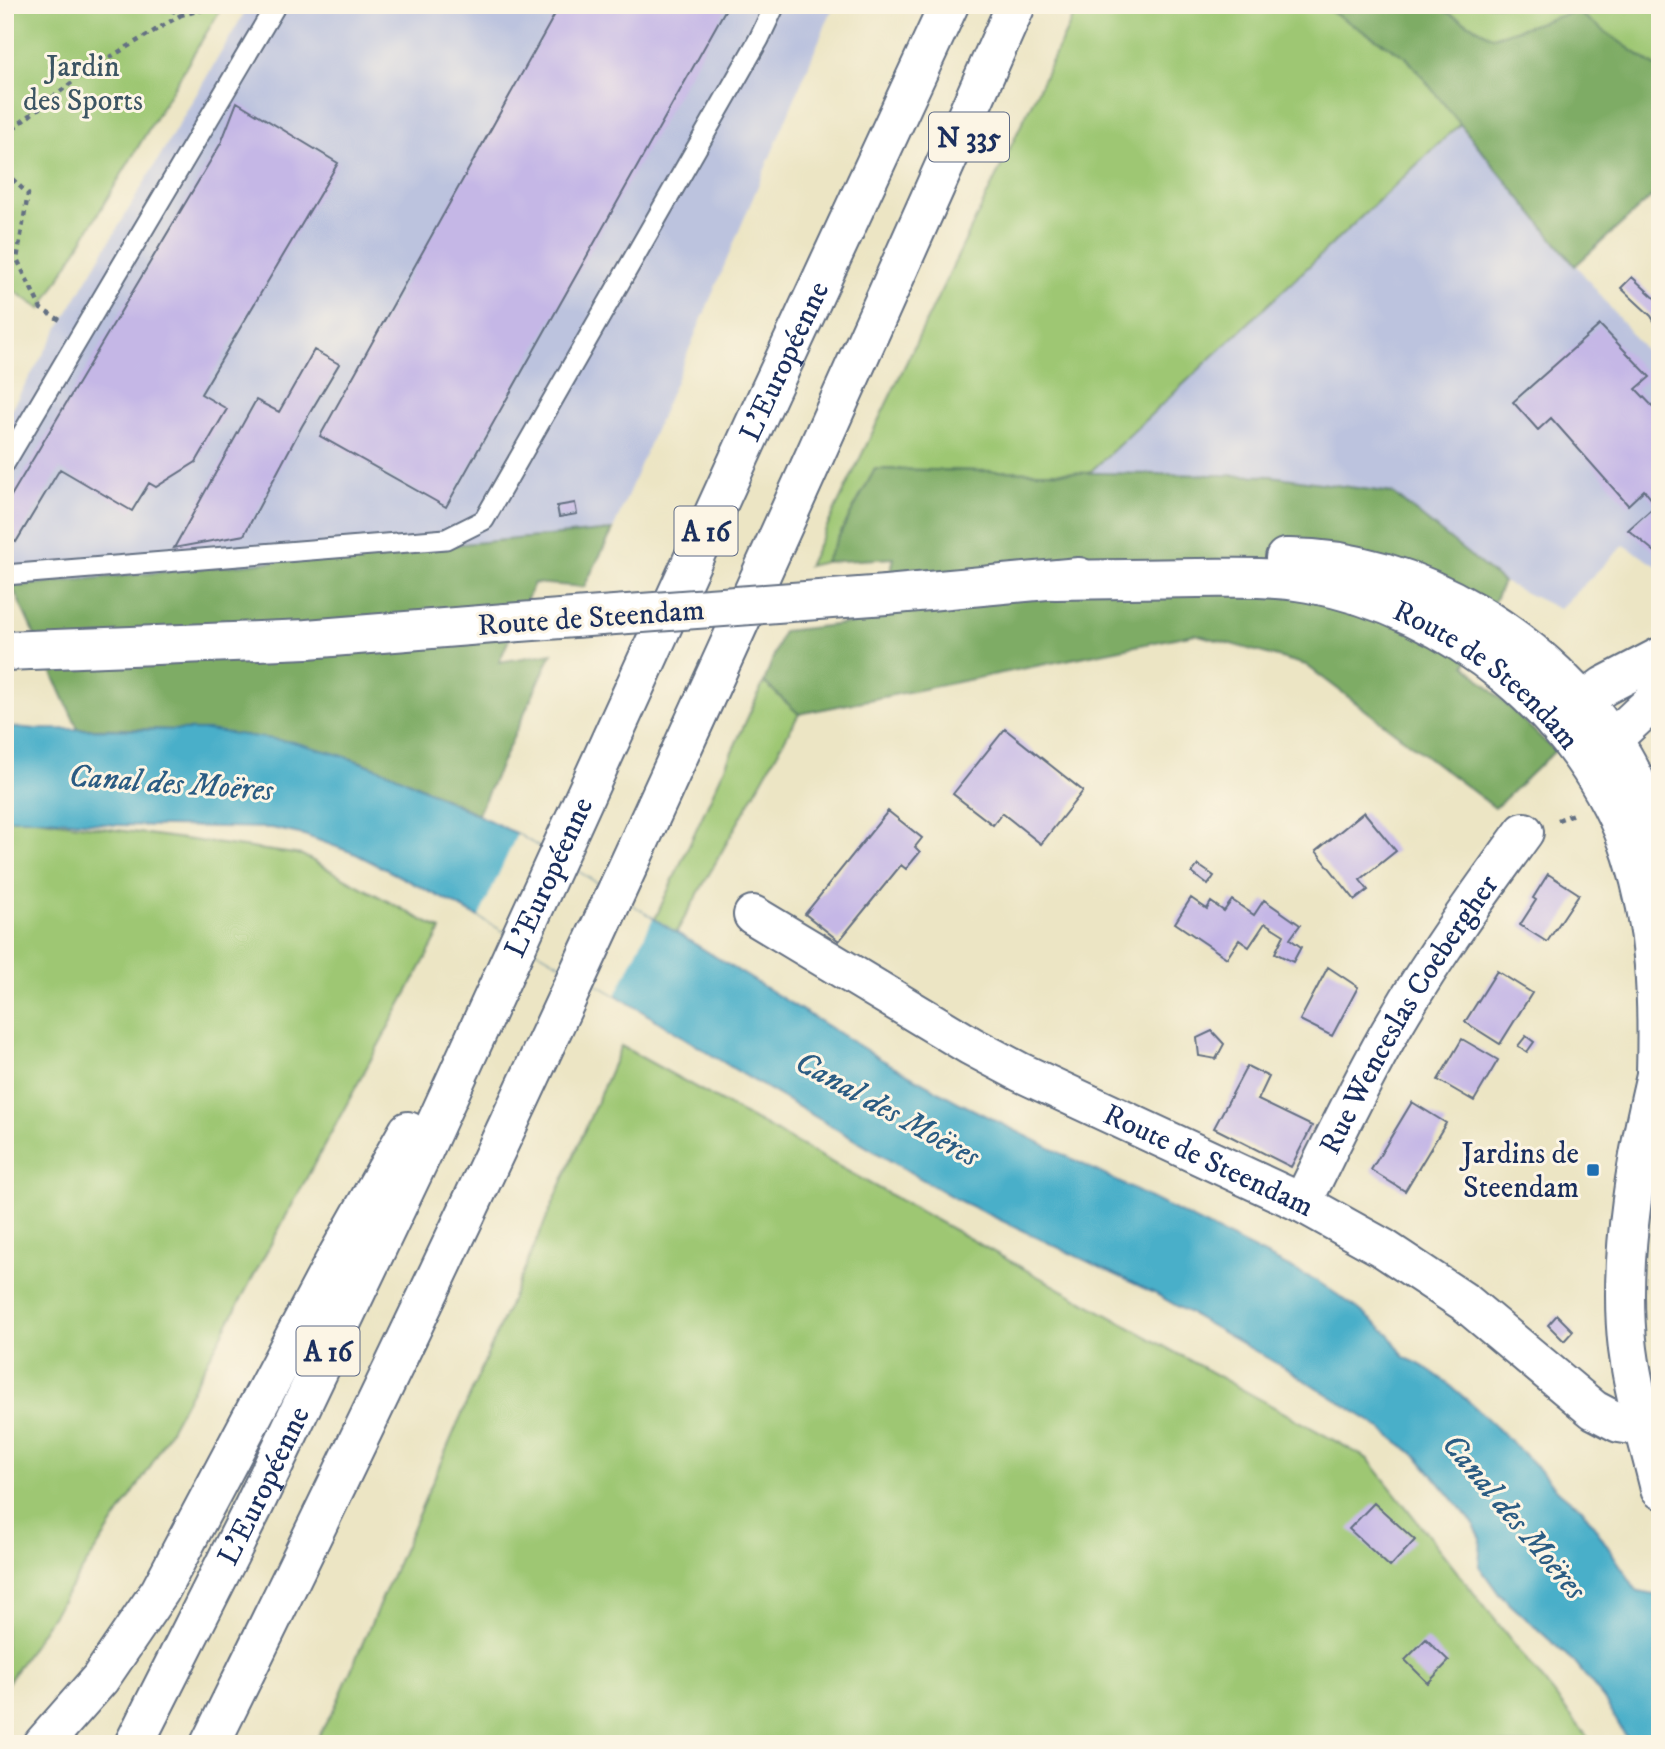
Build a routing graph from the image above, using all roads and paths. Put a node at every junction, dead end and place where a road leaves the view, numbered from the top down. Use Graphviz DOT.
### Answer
graph roads {
  1 [pos="8,5"];
  2 [pos="162,5"];
  3 [pos="223,5"];
  4 [pos="276,5"];
  5 [pos="775,5"];
  6 [pos="949,5"];
  7 [pos="1016,5"];
  8 [pos="1040,5"];
  9 [pos="181,15"];
  10 [pos="5,43"];
  11 [pos="5,135"];
  12 [pos="5,172"];
  13 [pos="899,270"];
  14 [pos="82,333"];
  15 [pos="5,463"];
  16 [pos="5,575"];
  17 [pos="5,636"];
  18 [pos="126,646"];
  19 [pos="5,650"];
  20 [pos="1660,657"];
  21 [pos="1660,695"];
  22 [pos="1568,713"];
  23 [pos="1599,751"];
  24 [pos="1608,800"];
  25 [pos="1524,832"];
  26 [pos="1660,848"];
  27 [pos="753,915"];
  28 [pos="512,954"];
  29 [pos="1658,1066"];
  30 [pos="1302,1203"];
  31 [pos="1645,1427"];
  32 [pos="1660,1489"];
  33 [pos="43,1744"];
  34 [pos="134,1744"];
  35 [pos="210,1744"];
  1 -- 10 [label="path"];
  2 -- 9 [label="path"];
  3 -- 9 [label="path"];
  4 -- 14 [label="lane"];
  5 -- 16 [label="lane"];
  6 -- 28 [label="main road, L'Européenne / A 16"];
  7 -- 13 [label="main road, A 16"];
  8 -- 13 [label="main road, N 335"];
  9 -- 11 [label="path"];
  12 -- 14 [label="path"];
  13 -- 35 [label="main road, A 16"];
  14 -- 15 [label="lane"];
  17 -- 18 [label="main road, Route de Steendam"];
  18 -- 19 [label="main road, Route de Steendam"];
  18 -- 22 [label="main road, Route de Steendam, bridge"];
  20 -- 22 [label="main road"];
  21 -- 23 [label="main road"];
  22 -- 23 [label="main road, Route de Steendam"];
  23 -- 24 [label="main road, Route de Steendam"];
  23 -- 26 [label="main road, Route de Steendam"];
  24 -- 25 [label="path"];
  24 -- 29 [label="main road, Route de Steendam"];
  25 -- 30 [label="main road, Rue Wenceslas Coebergher"];
  27 -- 30 [label="main road, Route de Steendam"];
  28 -- 33 [label="main road"];
  28 -- 34 [label="main road, L'Européenne / A 16"];
  29 -- 31 [label="main road, Route de Steendam"];
  30 -- 31 [label="main road, Route de Steendam"];
  31 -- 32 [label="main road, Route de Steendam"];
}
